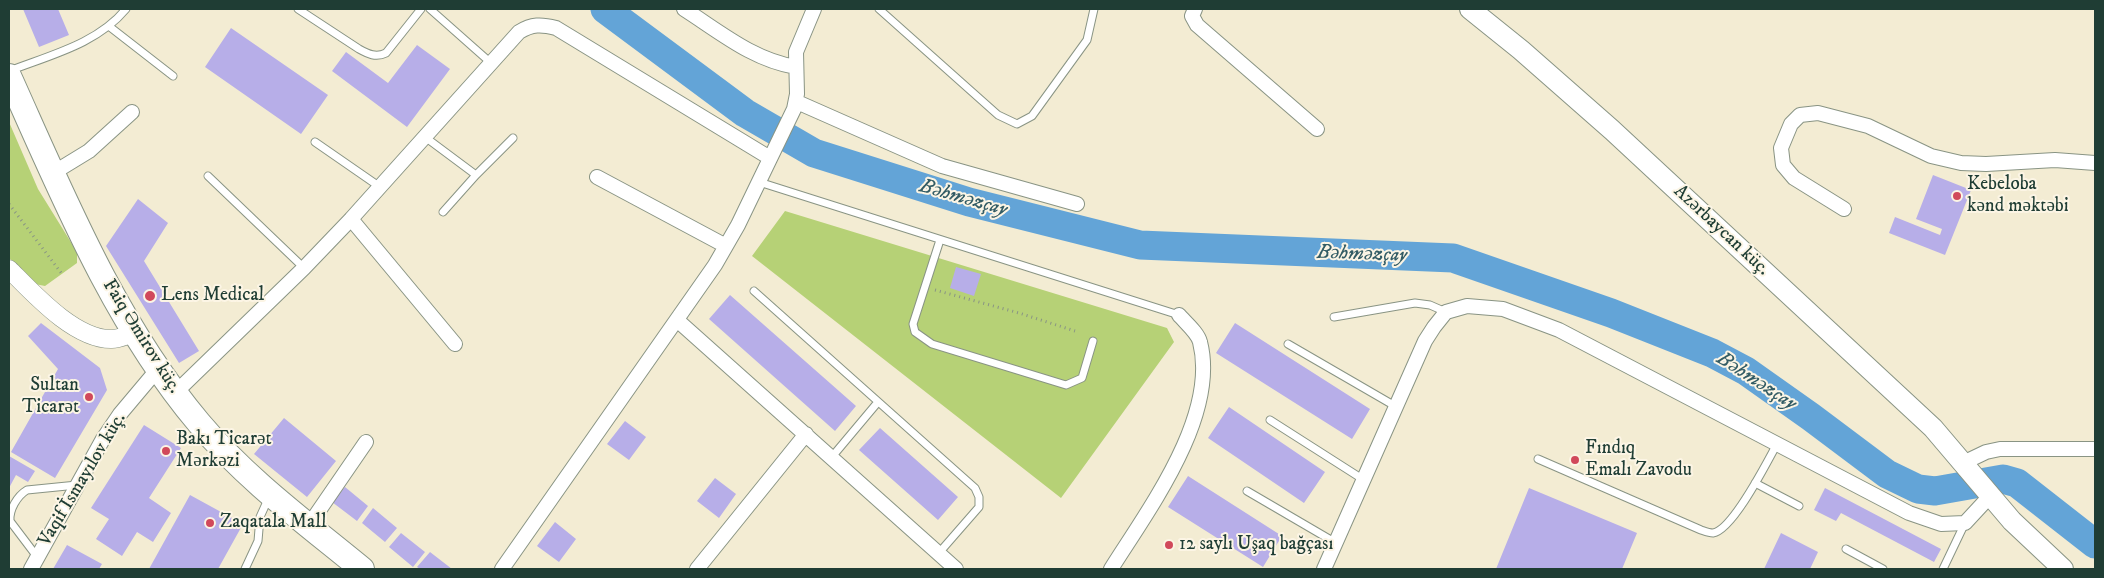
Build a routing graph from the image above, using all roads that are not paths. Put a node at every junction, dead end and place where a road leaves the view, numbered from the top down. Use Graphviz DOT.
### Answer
graph roads {
  1 [pos="126,9"];
  2 [pos="298,9"];
  3 [pos="421,9"];
  4 [pos="430,9"];
  5 [pos="684,9"];
  6 [pos="814,9"];
  7 [pos="879,9"];
  8 [pos="1094,9"];
  9 [pos="1195,9"];
  10 [pos="1470,9"];
  11 [pos="110,27"];
  12 [pos="491,63"];
  13 [pos="796,67"];
  14 [pos="9,71"];
  15 [pos="9,76"];
  16 [pos="173,76"];
  17 [pos="796,105"];
  18 [pos="132,112"];
  19 [pos="1317,129"];
  20 [pos="425,136"];
  21 [pos="513,138"];
  22 [pos="314,142"];
  23 [pos="772,154"];
  24 [pos="2095,163"];
  25 [pos="53,172"];
  26 [pos="476,175"];
  27 [pos="208,176"];
  28 [pos="597,177"];
  29 [pos="758,182"];
  30 [pos="380,187"];
  31 [pos="1077,204"];
  32 [pos="1844,209"];
  33 [pos="443,212"];
  34 [pos="351,219"];
  35 [pos="940,240"];
  36 [pos="726,246"];
  37 [pos="304,268"];
  38 [pos="9,269"];
  39 [pos="754,291"];
  40 [pos="1446,312"];
  41 [pos="1179,315"];
  42 [pos="1334,317"];
  43 [pos="677,320"];
  44 [pos="134,333"];
  45 [pos="1094,341"];
  46 [pos="455,344"];
  47 [pos="1288,344"];
  48 [pos="157,370"];
  49 [pos="175,394"];
  50 [pos="878,402"];
  51 [pos="1395,406"];
  52 [pos="1270,420"];
  53 [pos="806,434"];
  54 [pos="366,442"];
  55 [pos="1777,444"];
  56 [pos="2095,449"];
  57 [pos="831,458"];
  58 [pos="1538,459"];
  59 [pos="1963,463"];
  60 [pos="1364,480"];
  61 [pos="1755,483"];
  62 [pos="77,485"];
  63 [pos="1248,490"];
  64 [pos="270,494"];
  65 [pos="1990,496"];
  66 [pos="1800,506"];
  67 [pos="1965,523"];
  68 [pos="309,525"];
  69 [pos="1336,543"];
  70 [pos="1846,549"];
  71 [pos="938,554"];
  72 [pos="34,563"];
  73 [pos="245,569"];
  74 [pos="362,569"];
  75 [pos="502,569"];
  76 [pos="697,569"];
  77 [pos="956,569"];
  78 [pos="1111,569"];
  79 [pos="1324,569"];
  80 [pos="1883,569"];
  81 [pos="1943,569"];
  82 [pos="2063,569"];
  1 -- 11 [label="lane"];
  2 -- 3 [label="lane"];
  4 -- 12 [label="lane"];
  5 -- 13 [label="street"];
  6 -- 13 [label="street"];
  7 -- 8 [label="lane"];
  9 -- 19 [label="street"];
  10 -- 59 [label="main road, Azərbaycan küç."];
  11 -- 14 [label="lane"];
  11 -- 16 [label="lane"];
  12 -- 20 [label="street"];
  12 -- 23 [label="street"];
  13 -- 17 [label="street"];
  15 -- 25 [label="highway, Faiq Əmirov küç."];
  17 -- 23 [label="street"];
  17 -- 31 [label="street"];
  18 -- 25 [label="street"];
  20 -- 26 [label="lane"];
  20 -- 30 [label="street"];
  21 -- 26 [label="lane"];
  22 -- 30 [label="lane"];
  23 -- 29 [label="street"];
  24 -- 32 [label="street"];
  25 -- 44 [label="highway, Faiq Əmirov küç."];
  26 -- 33 [label="lane"];
  27 -- 37 [label="lane"];
  28 -- 36 [label="street"];
  29 -- 35 [label="lane"];
  29 -- 36 [label="street"];
  30 -- 34 [label="street"];
  34 -- 37 [label="street"];
  34 -- 46 [label="street"];
  35 -- 41 [label="lane"];
  35 -- 45 [label="lane"];
  36 -- 43 [label="street"];
  37 -- 49 [label="street"];
  38 -- 44 [label="street"];
  39 -- 50 [label="lane"];
  40 -- 42 [label="lane"];
  40 -- 51 [label="street"];
  40 -- 55 [label="street"];
  41 -- 78 [label="street"];
  43 -- 53 [label="street"];
  43 -- 75 [label="street"];
  44 -- 48 [label="highway, Faiq Əmirov küç."];
  47 -- 51 [label="lane"];
  48 -- 49 [label="highway, Faiq Əmirov küç."];
  48 -- 62 [label="street, Vaqif İsmayılov küç."];
  49 -- 64 [label="highway, Faiq Əmirov küç."];
  50 -- 57 [label="lane"];
  50 -- 71 [label="lane"];
  51 -- 60 [label="street"];
  52 -- 60 [label="lane"];
  53 -- 57 [label="street"];
  53 -- 76 [label="street"];
  54 -- 68 [label="street"];
  55 -- 61 [label="lane"];
  55 -- 67 [label="street"];
  56 -- 59 [label="street"];
  57 -- 71 [label="street"];
  58 -- 61 [label="lane"];
  59 -- 65 [label="main road, Azərbaycan küç."];
  60 -- 69 [label="street"];
  61 -- 66 [label="lane"];
  62 -- 72 [label="street, Vaqif İsmayılov küç."];
  62 -- 72 [label="lane"];
  63 -- 69 [label="lane"];
  64 -- 68 [label="highway, Faiq Əmirov küç."];
  64 -- 73 [label="lane"];
  65 -- 67 [label="street"];
  65 -- 82 [label="main road"];
  67 -- 81 [label="lane"];
  68 -- 74 [label="highway, Faiq Əmirov küç."];
  69 -- 79 [label="street"];
  70 -- 80 [label="lane"];
  71 -- 77 [label="street"];
}
